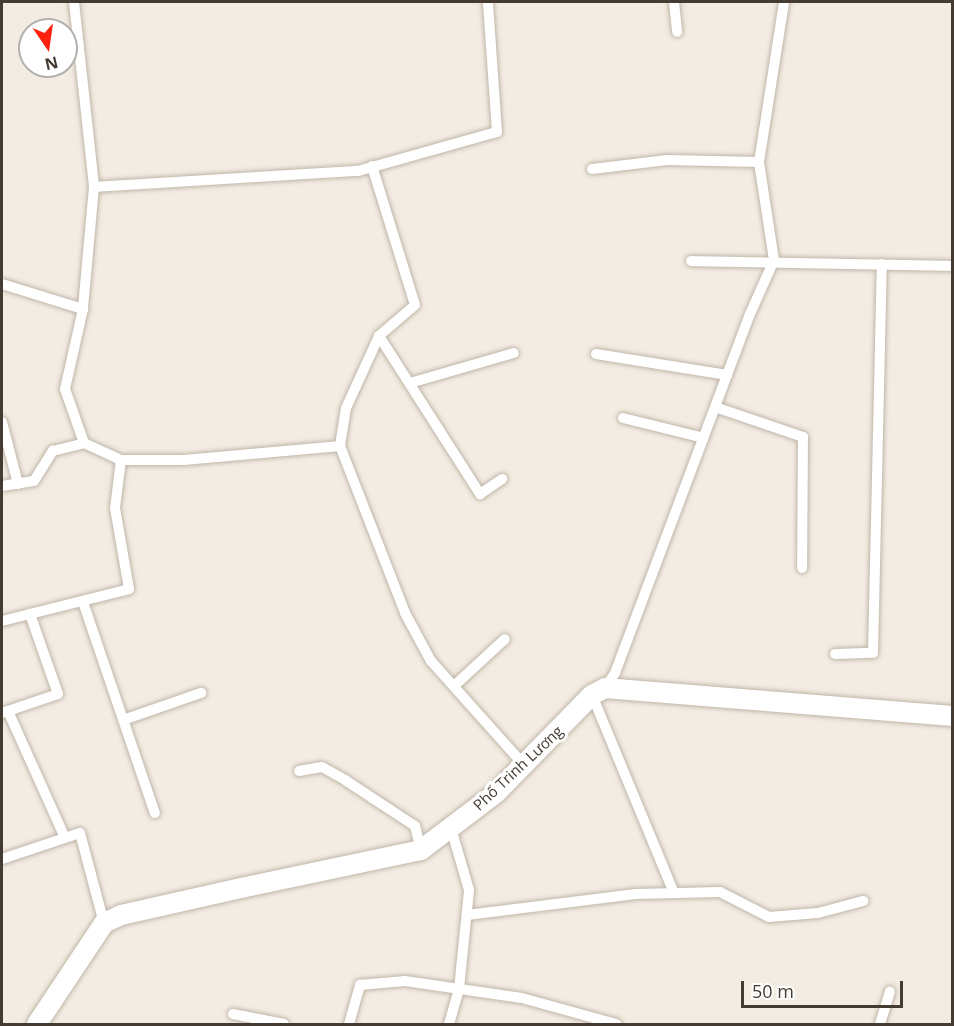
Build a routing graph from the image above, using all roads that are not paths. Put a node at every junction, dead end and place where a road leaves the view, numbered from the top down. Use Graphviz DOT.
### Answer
graph roads {
  1 [pos="74,2"];
  2 [pos="488,2"];
  3 [pos="674,2"];
  4 [pos="784,2"];
  5 [pos="677,32"];
  6 [pos="759,162"];
  7 [pos="372,166"];
  8 [pos="592,169"];
  9 [pos="94,187"];
  10 [pos="774,260"];
  11 [pos="691,261"];
  12 [pos="882,264"];
  13 [pos="952,266"];
  14 [pos="2,284"];
  15 [pos="83,309"];
  16 [pos="379,336"];
  17 [pos="514,354"];
  18 [pos="596,354"];
  19 [pos="727,375"];
  20 [pos="410,383"];
  21 [pos="715,407"];
  22 [pos="624,418"];
  23 [pos="2,422"];
  24 [pos="704,438"];
  25 [pos="84,443"];
  26 [pos="340,446"];
  27 [pos="121,460"];
  28 [pos="502,479"];
  29 [pos="18,484"];
  30 [pos="2,486"];
  31 [pos="802,568"];
  32 [pos="83,602"];
  33 [pos="30,614"];
  34 [pos="2,621"];
  35 [pos="506,639"];
  36 [pos="835,654"];
  37 [pos="454,686"];
  38 [pos="599,692"];
  39 [pos="201,693"];
  40 [pos="5,712"];
  41 [pos="952,716"];
  42 [pos="123,720"];
  43 [pos="524,765"];
  44 [pos="299,771"];
  45 [pos="155,813"];
  46 [pos="451,828"];
  47 [pos="65,838"];
  48 [pos="421,850"];
  49 [pos="2,859"];
  50 [pos="674,893"];
  51 [pos="863,901"];
  52 [pos="467,915"];
  53 [pos="104,923"];
  54 [pos="459,988"];
  55 [pos="890,992"];
  56 [pos="233,1014"];
  57 [pos="37,1024"];
  58 [pos="284,1024"];
  59 [pos="349,1024"];
  60 [pos="449,1024"];
  61 [pos="616,1024"];
  62 [pos="880,1024"];
  1 -- 9 [label="lane"];
  2 -- 7 [label="lane"];
  3 -- 5 [label="lane"];
  4 -- 6 [label="lane"];
  6 -- 8 [label="lane"];
  6 -- 10 [label="lane"];
  7 -- 9 [label="lane"];
  7 -- 16 [label="lane"];
  9 -- 15 [label="lane"];
  10 -- 11 [label="lane"];
  10 -- 12 [label="lane"];
  10 -- 19 [label="lane"];
  12 -- 13 [label="lane"];
  12 -- 36 [label="lane"];
  14 -- 15 [label="lane"];
  15 -- 25 [label="lane"];
  16 -- 20 [label="lane"];
  16 -- 26 [label="lane"];
  17 -- 20 [label="lane"];
  18 -- 19 [label="lane"];
  19 -- 21 [label="lane"];
  20 -- 28 [label="lane"];
  21 -- 24 [label="lane"];
  21 -- 31 [label="lane"];
  22 -- 24 [label="lane"];
  23 -- 29 [label="lane"];
  24 -- 38 [label="lane"];
  25 -- 27 [label="lane"];
  25 -- 29 [label="lane"];
  26 -- 27 [label="lane"];
  26 -- 37 [label="lane"];
  27 -- 32 [label="lane"];
  29 -- 30 [label="lane"];
  32 -- 33 [label="lane"];
  32 -- 42 [label="lane"];
  33 -- 34 [label="lane"];
  33 -- 40 [label="lane"];
  35 -- 37 [label="lane"];
  37 -- 43 [label="lane"];
  38 -- 41 [label="street"];
  38 -- 43 [label="street, Phố Trinh Lương"];
  38 -- 50 [label="lane"];
  39 -- 42 [label="lane"];
  40 -- 47 [label="lane"];
  42 -- 45 [label="lane"];
  43 -- 46 [label="street, Phố Trinh Lương"];
  44 -- 48 [label="lane"];
  46 -- 48 [label="street, Phố Trinh Lương"];
  46 -- 52 [label="lane"];
  47 -- 49 [label="lane"];
  47 -- 53 [label="lane"];
  48 -- 53 [label="street, Phố Trinh Lương"];
  50 -- 51 [label="lane"];
  50 -- 52 [label="lane"];
  52 -- 54 [label="lane"];
  53 -- 57 [label="street"];
  54 -- 59 [label="lane"];
  54 -- 60 [label="lane"];
  54 -- 61 [label="lane"];
  55 -- 62 [label="lane"];
  56 -- 58 [label="lane"];
}
